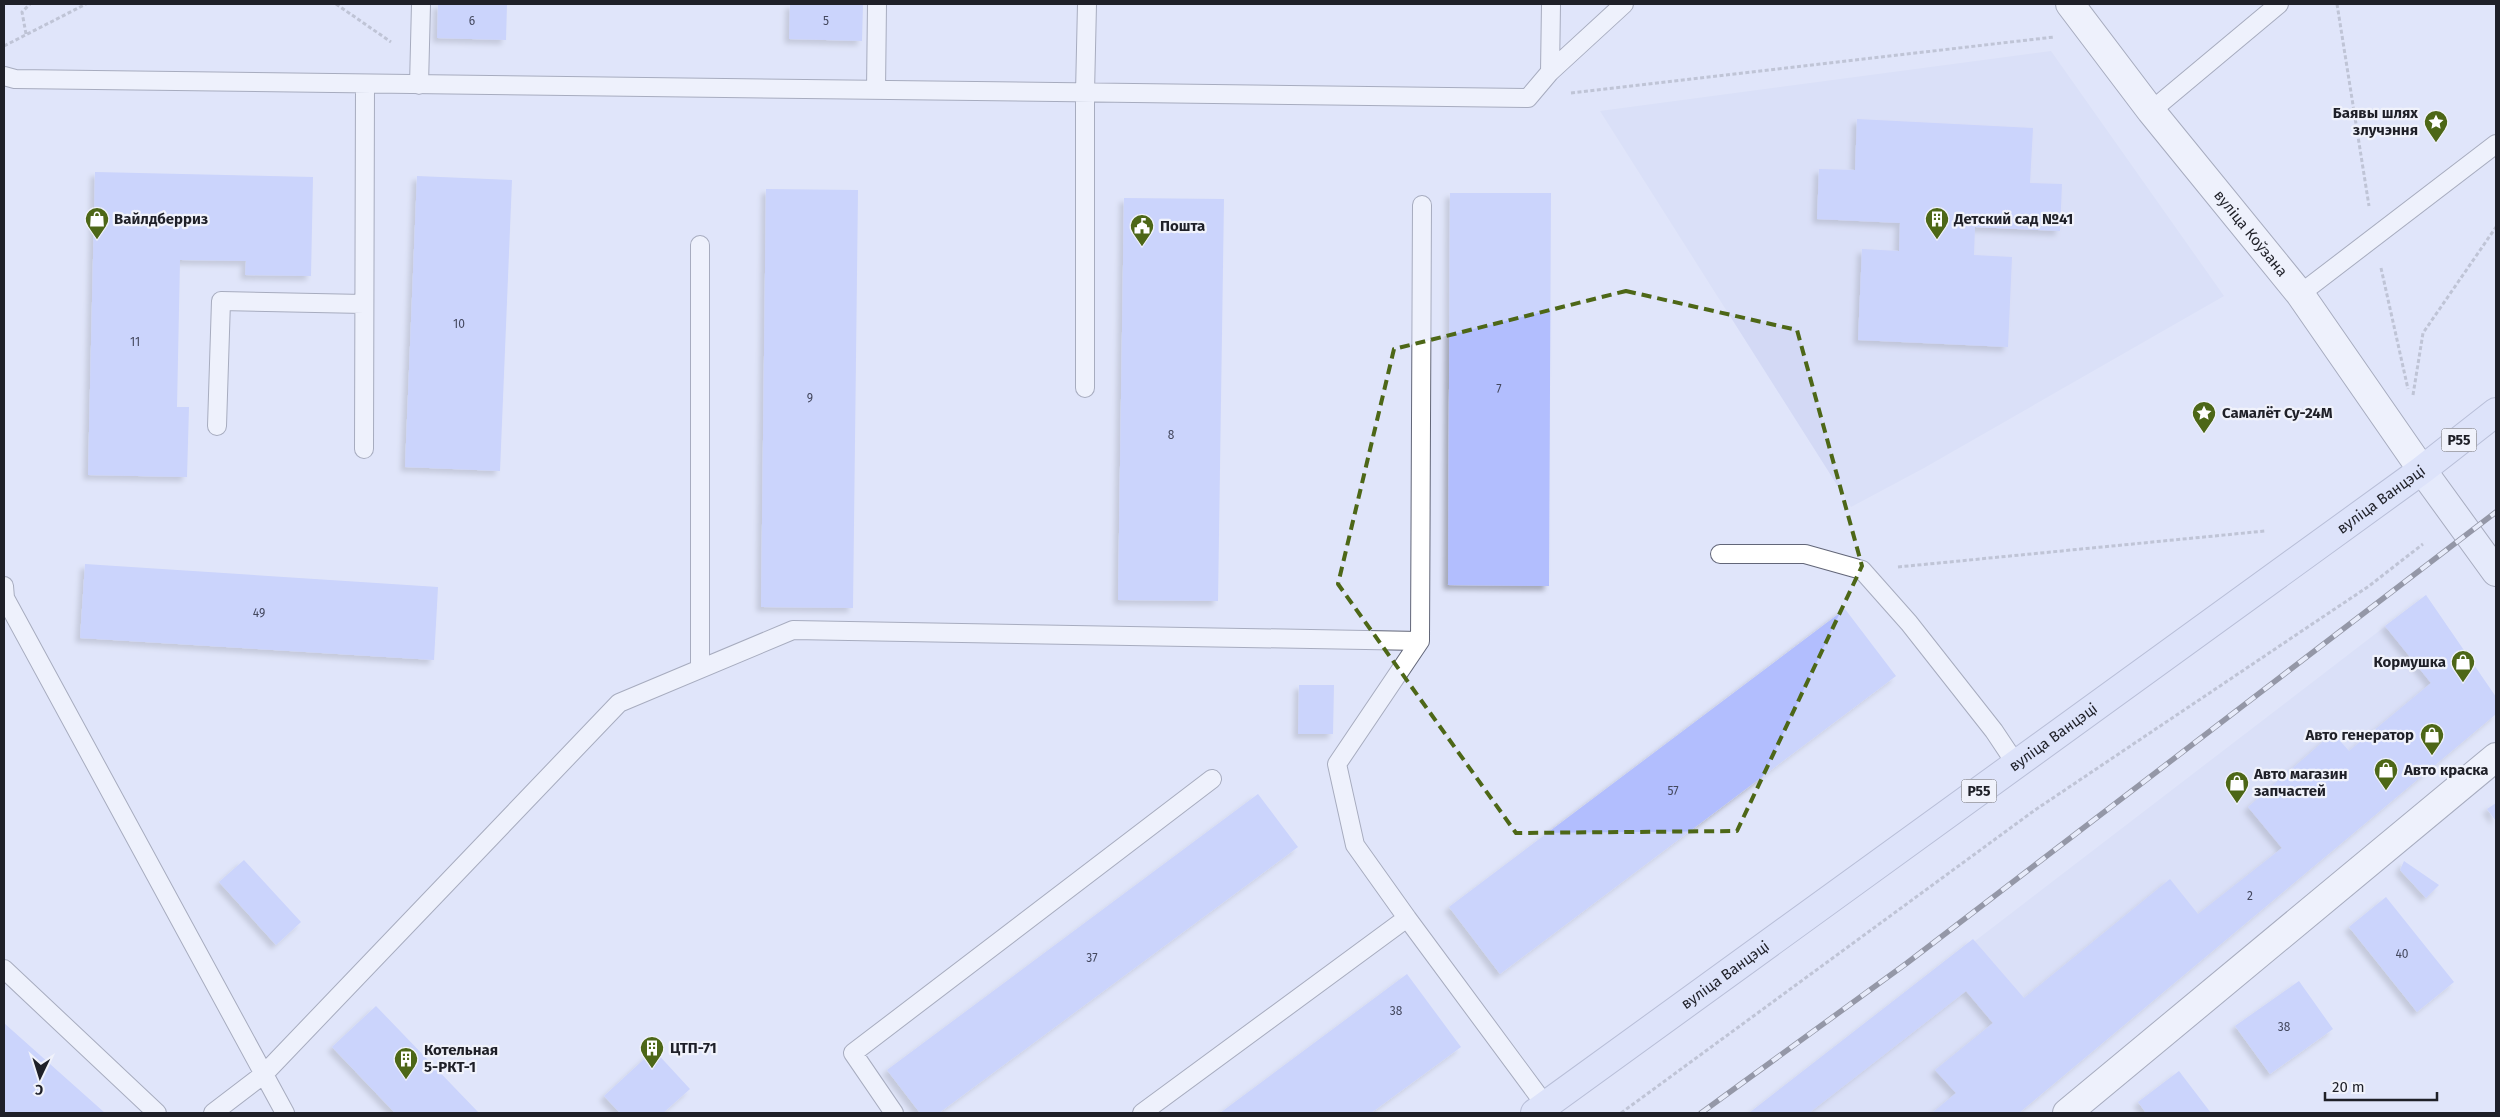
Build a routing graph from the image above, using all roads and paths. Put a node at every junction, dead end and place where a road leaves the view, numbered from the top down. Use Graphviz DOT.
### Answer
graph roads {
  1 [pos="30,4"];
  2 [pos="86,4"];
  3 [pos="336,4"];
  4 [pos="421,4"];
  5 [pos="878,4"];
  6 [pos="1087,4"];
  7 [pos="1551,4"];
  8 [pos="1624,4"];
  9 [pos="2070,4"];
  10 [pos="2279,4"];
  11 [pos="2091,32"];
  12 [pos="26,34"];
  13 [pos="4,46"];
  14 [pos="420,61"];
  15 [pos="1550,72"];
  16 [pos="4,76"];
  17 [pos="365,84"];
  18 [pos="419,85"];
  19 [pos="876,90"];
  20 [pos="1085,93"];
  21 [pos="1528,98"];
  22 [pos="2151,111"];
  23 [pos="2496,144"];
  24 [pos="1422,205"];
  25 [pos="2496,227"];
  26 [pos="700,245"];
  27 [pos="2300,294"];
  28 [pos="364,304"];
  29 [pos="1086,388"];
  30 [pos="2412,404"];
  31 [pos="2496,412"];
  32 [pos="217,426"];
  33 [pos="364,449"];
  34 [pos="2422,470"];
  35 [pos="2265,530"];
  36 [pos="2423,544"];
  37 [pos="1720,554"];
  38 [pos="1862,570"];
  39 [pos="2496,572"];
  40 [pos="4,586"];
  41 [pos="1420,641"];
  42 [pos="700,669"];
  43 [pos="2496,757"];
  44 [pos="2016,764"];
  45 [pos="1212,779"];
  46 [pos="1407,918"];
  47 [pos="4,969"];
  48 [pos="264,1074"];
  49 [pos="1541,1109"];
  50 [pos="157,1113"];
  51 [pos="213,1113"];
  52 [pos="285,1113"];
  53 [pos="894,1113"];
  54 [pos="1142,1113"];
  55 [pos="1621,1113"];
  56 [pos="2066,1113"];
  1 -- 12 [label="path"];
  2 -- 12 [label="path"];
  3 -- 14 [label="path"];
  4 -- 14 [label="lane"];
  5 -- 19 [label="lane"];
  6 -- 20 [label="lane"];
  7 -- 15 [label="lane"];
  8 -- 15 [label="lane"];
  9 -- 11 [label="street, вуліца Коўзана"];
  10 -- 22 [label="lane"];
  11 -- 21 [label="path"];
  11 -- 22 [label="street, вуліца Коўзана"];
  12 -- 13 [label="path"];
  14 -- 18 [label="lane"];
  15 -- 21 [label="lane"];
  16 -- 17 [label="lane"];
  17 -- 18 [label="lane"];
  17 -- 28 [label="lane"];
  18 -- 19 [label="lane"];
  19 -- 20 [label="lane"];
  20 -- 21 [label="lane"];
  20 -- 29 [label="lane"];
  22 -- 27 [label="street, вуліца Коўзана"];
  23 -- 27 [label="lane"];
  24 -- 41 [label="lane"];
  25 -- 30 [label="path"];
  26 -- 42 [label="lane"];
  27 -- 34 [label="street, вуліца Коўзана"];
  28 -- 32 [label="lane"];
  28 -- 33 [label="lane"];
  31 -- 34 [label="main road, вуліца Ванцэці / Р55"];
  34 -- 39 [label="main road"];
  34 -- 44 [label="main road, вуліца Ванцэці / Р55"];
  35 -- 38 [label="path"];
  36 -- 55 [label="path"];
  37 -- 38 [label="lane"];
  38 -- 44 [label="lane"];
  40 -- 48 [label="lane"];
  41 -- 42 [label="lane"];
  41 -- 46 [label="lane"];
  42 -- 48 [label="lane"];
  43 -- 56 [label="street"];
  44 -- 49 [label="main road, вуліца Ванцэці / Р55"];
  45 -- 53 [label="lane"];
  46 -- 49 [label="lane"];
  46 -- 54 [label="lane"];
  47 -- 50 [label="lane"];
  48 -- 51 [label="lane"];
  48 -- 52 [label="lane"];
}
